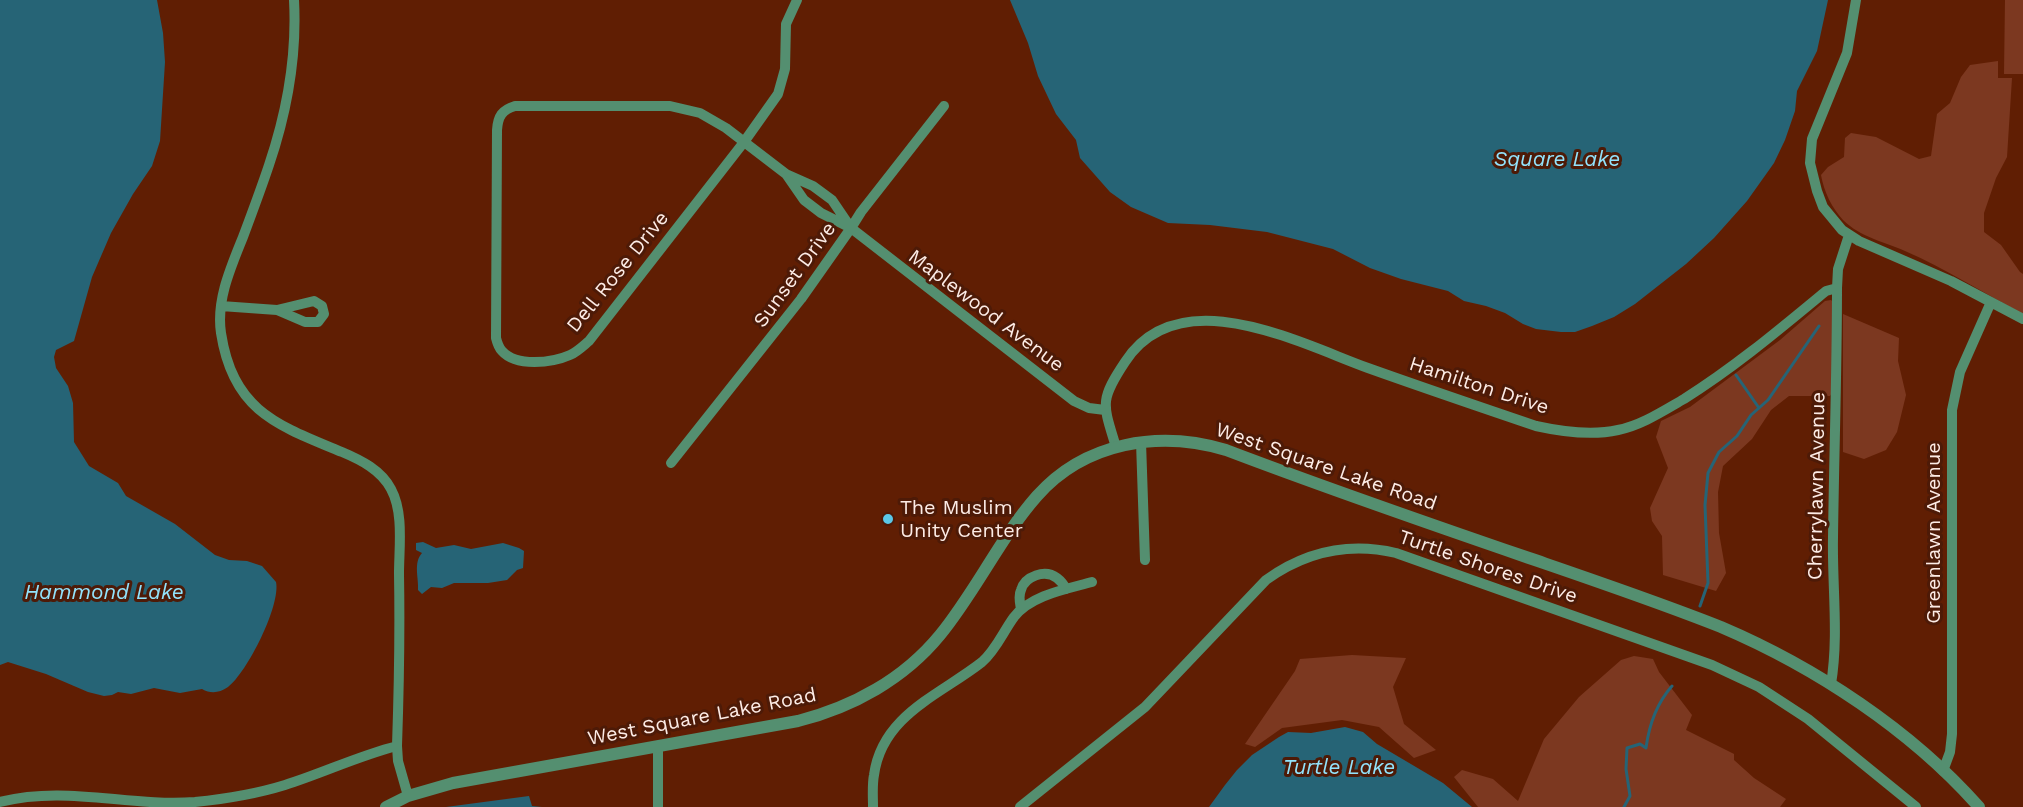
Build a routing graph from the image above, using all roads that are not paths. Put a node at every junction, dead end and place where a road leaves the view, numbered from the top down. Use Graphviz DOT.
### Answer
graph roads {
  1 [pos="294,0"];
  2 [pos="796,0"];
  3 [pos="1856,0"];
  4 [pos="944,106"];
  5 [pos="504,111"];
  6 [pos="744,142"];
  7 [pos="786,174"];
  8 [pos="851,228"];
  9 [pos="1849,235"];
  10 [pos="1838,288"];
  11 [pos="1991,302"];
  12 [pos="221,306"];
  13 [pos="277,310"];
  14 [pos="2023,319"];
  15 [pos="1105,410"];
  16 [pos="1141,442"];
  17 [pos="1116,447"];
  18 [pos="671,463"];
  19 [pos="1145,560"];
  20 [pos="1092,582"];
  21 [pos="1066,589"];
  22 [pos="1021,609"];
  23 [pos="1831,684"];
  24 [pos="397,746"];
  25 [pos="658,747"];
  26 [pos="1943,771"];
  27 [pos="408,796"];
  28 [pos="0,802"];
  29 [pos="386,807"];
  30 [pos="658,807"];
  31 [pos="873,807"];
  32 [pos="1020,807"];
  33 [pos="1916,807"];
  34 [pos="1979,807"];
  1 -- 12 [label="street"];
  2 -- 6 [label="street, Dell Rose Drive"];
  3 -- 9 [label="street"];
  4 -- 8 [label="street, Sunset Drive"];
  5 -- 6 [label="street, Maplewood Avenue"];
  5 -- 6 [label="street, Dell Rose Drive"];
  6 -- 7 [label="street, Maplewood Avenue"];
  7 -- 8 [label="street, Maplewood Avenue"];
  7 -- 8 [label="street, Maplewood Avenue"];
  8 -- 15 [label="street, Maplewood Avenue"];
  8 -- 18 [label="street, Sunset Drive"];
  9 -- 10 [label="street"];
  9 -- 11 [label="street"];
  10 -- 15 [label="street, Hamilton Drive"];
  10 -- 23 [label="street, Cherrylawn Avenue"];
  11 -- 14 [label="street"];
  11 -- 26 [label="street, Greenlawn Avenue"];
  12 -- 13 [label="street"];
  12 -- 24 [label="street"];
  15 -- 17 [label="street"];
  16 -- 17 [label="street, West Square Lake Road"];
  16 -- 19 [label="street"];
  16 -- 23 [label="street, West Square Lake Road"];
  17 -- 25 [label="street, West Square Lake Road"];
  20 -- 21 [label="street"];
  21 -- 22 [label="street"];
  21 -- 22 [label="street"];
  22 -- 31 [label="street"];
  23 -- 26 [label="street, West Square Lake Road"];
  24 -- 27 [label="street"];
  24 -- 28 [label="street"];
  25 -- 27 [label="street, West Square Lake Road"];
  25 -- 30 [label="street"];
  26 -- 34 [label="street, West Square Lake Road"];
  27 -- 29 [label="street, West Square Lake Road"];
  32 -- 33 [label="street, Turtle Shores Drive"];
}
